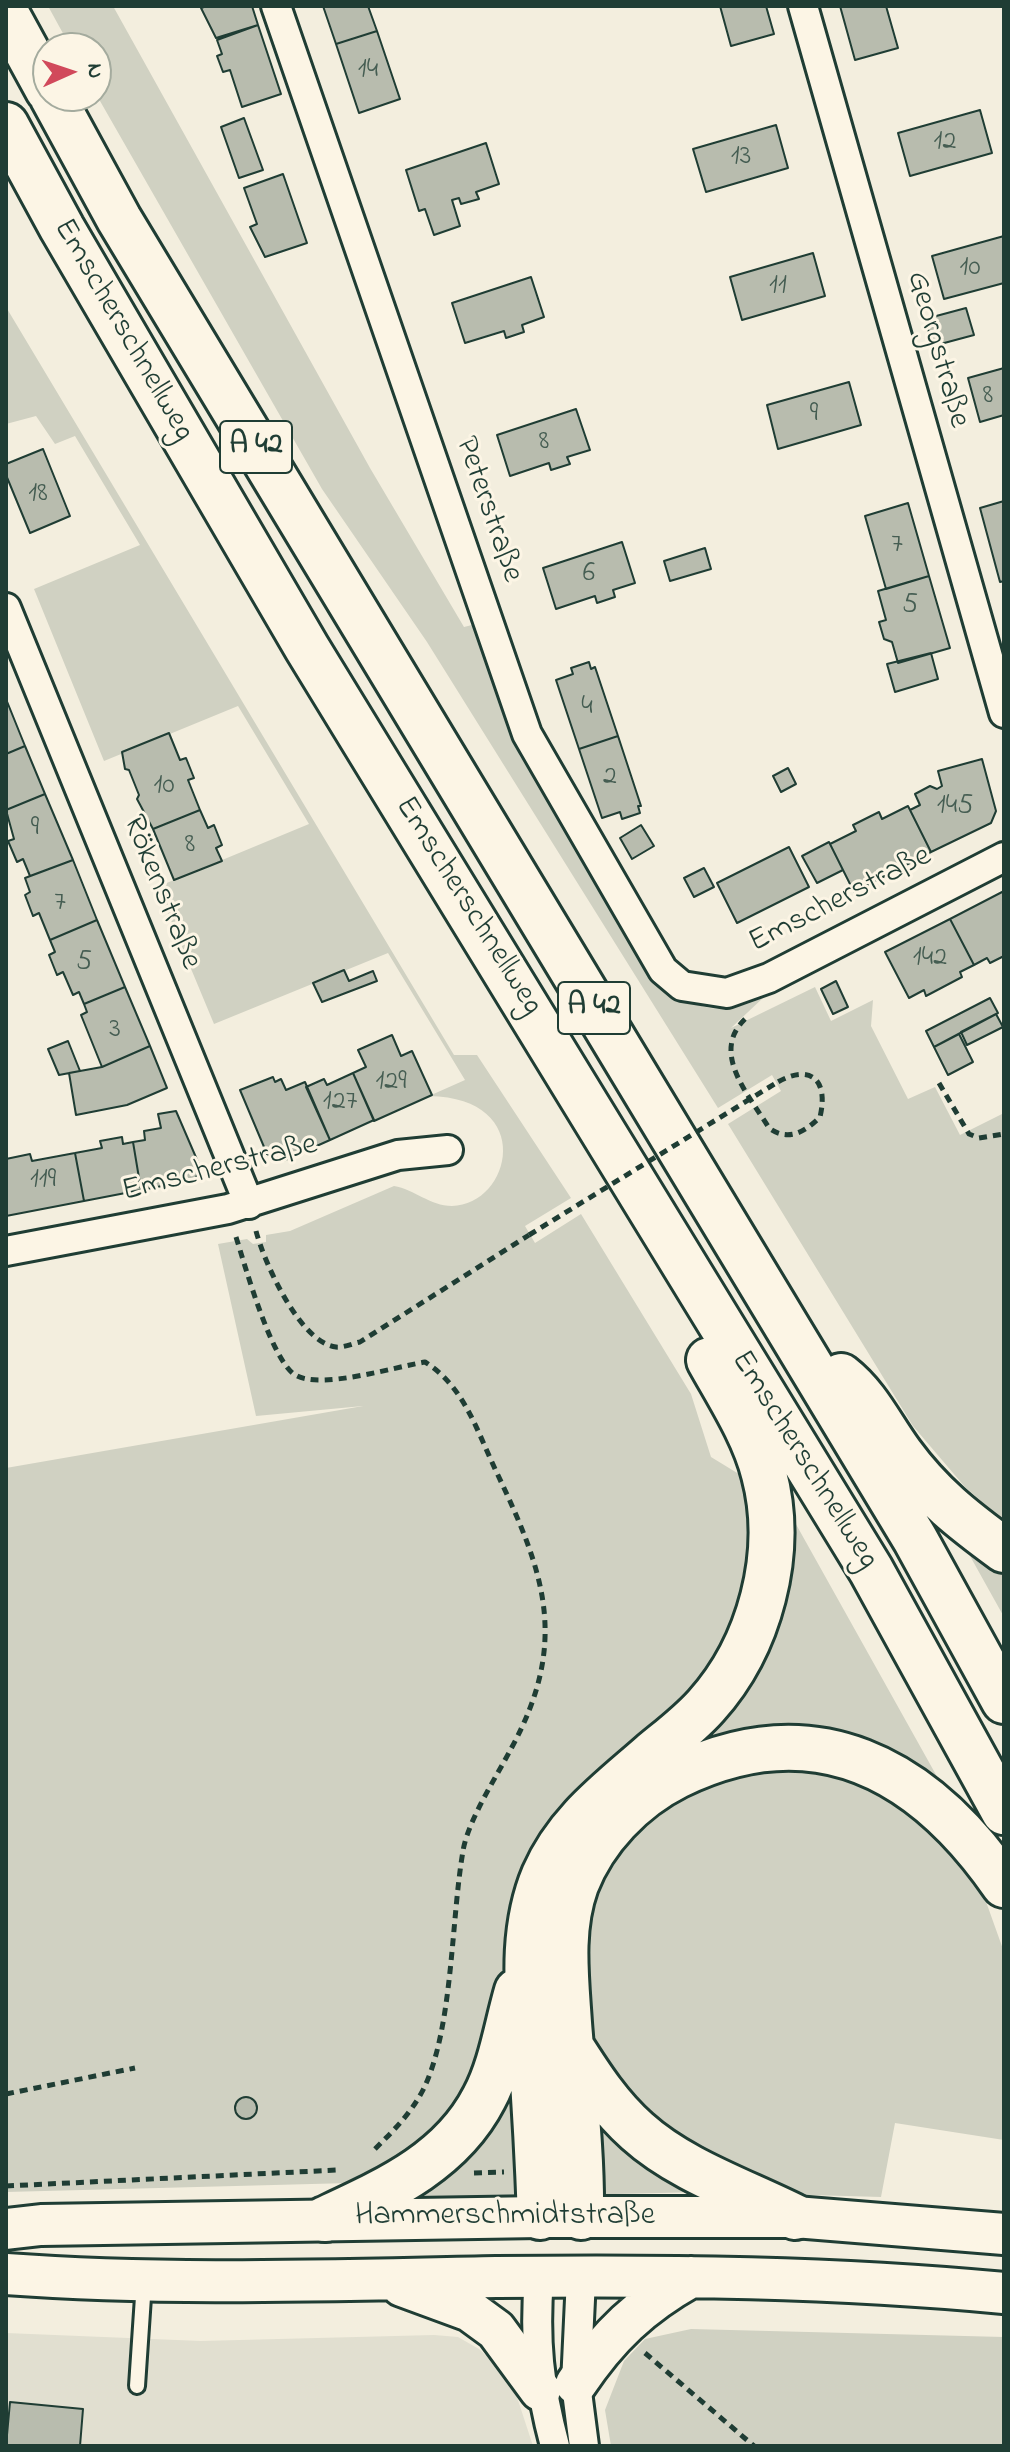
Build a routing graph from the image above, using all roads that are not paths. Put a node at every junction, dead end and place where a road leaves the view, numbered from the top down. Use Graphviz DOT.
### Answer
graph roads {
  1 [pos="276,6"];
  2 [pos="803,6"];
  3 [pos="6,13"];
  4 [pos="32,61"];
  5 [pos="61,112"];
  6 [pos="6,125"];
  7 [pos="6,608"];
  8 [pos="1004,713"];
  9 [pos="1004,857"];
  10 [pos="705,992"];
  11 [pos="448,1150"];
  12 [pos="238,1207"];
  13 [pos="672,1241"];
  14 [pos="6,1251"];
  15 [pos="795,1341"];
  16 [pos="1004,1550"];
  17 [pos="1004,1701"];
  18 [pos="1004,1812"];
  19 [pos="1004,1885"];
  20 [pos="526,1962"];
  21 [pos="571,2046"];
  22 [pos="560,2217"];
  23 [pos="795,2217"];
  24 [pos="325,2219"];
  25 [pos="6,2229"];
  26 [pos="1004,2234"];
  27 [pos="6,2274"];
  28 [pos="693,2277"];
  29 [pos="539,2278"];
  30 [pos="581,2278"];
  31 [pos="387,2280"];
  32 [pos="144,2282"];
  33 [pos="1004,2293"];
  34 [pos="137,2386"];
  35 [pos="558,2387"];
  36 [pos="555,2446"];
  37 [pos="584,2446"];
  1 -- 10 [label="street, Peterstraße"];
  2 -- 8 [label="street, Georgstraße"];
  3 -- 4 [label="highway"];
  5 -- 15 [label="highway, Emscherschnellweg / A 42"];
  6 -- 13 [label="highway, Emscherschnellweg / A 42"];
  7 -- 12 [label="street, Rökenstraße"];
  9 -- 10 [label="street, Emscherstraße"];
  11 -- 12 [label="street, Emscherstraße"];
  12 -- 14 [label="street, Emscherstraße"];
  13 -- 18 [label="highway, Emscherschnellweg / A 42"];
  13 -- 20 [label="highway"];
  15 -- 16 [label="highway"];
  15 -- 17 [label="highway, Emscherschnellweg / A 42"];
  19 -- 21 [label="highway"];
  20 -- 22 [label="highway"];
  20 -- 24 [label="highway"];
  21 -- 22 [label="highway"];
  21 -- 23 [label="highway"];
  22 -- 23 [label="main road, Hammerschmidtstraße"];
  22 -- 24 [label="main road, Hammerschmidtstraße"];
  22 -- 29 [label="main road"];
  22 -- 30 [label="main road"];
  23 -- 26 [label="main road, Hammerschmidtstraße"];
  24 -- 25 [label="main road, Hammerschmidtstraße"];
  27 -- 32 [label="main road, Hammerschmidtstraße"];
  28 -- 30 [label="main road, Hammerschmidtstraße"];
  28 -- 33 [label="main road, Hammerschmidtstraße"];
  28 -- 35 [label="main road"];
  29 -- 30 [label="main road, Hammerschmidtstraße"];
  29 -- 31 [label="main road, Hammerschmidtstraße"];
  29 -- 35 [label="street"];
  30 -- 35 [label="street"];
  31 -- 32 [label="main road, Hammerschmidtstraße"];
  31 -- 35 [label="main road"];
  32 -- 34 [label="lane"];
  35 -- 36 [label="street"];
  35 -- 37 [label="street"];
}
